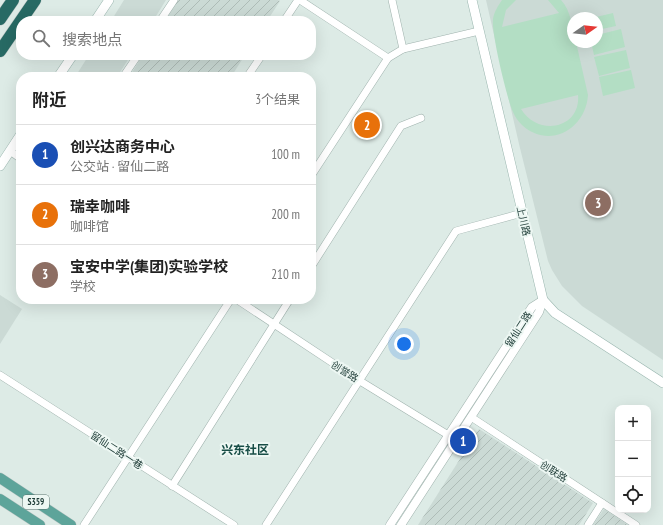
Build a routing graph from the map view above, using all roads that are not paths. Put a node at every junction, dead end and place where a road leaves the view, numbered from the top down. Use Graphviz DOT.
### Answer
graph roads {
  1 [pos="13,0"];
  2 [pos="35,0"];
  3 [pos="109,0"];
  4 [pos="174,0"];
  5 [pos="299,0"];
  6 [pos="392,0"];
  7 [pos="472,0"];
  8 [pos="24,16"];
  9 [pos="98,16"];
  10 [pos="163,16"];
  11 [pos="288,16"];
  12 [pos="0,19"];
  13 [pos="16,28"];
  14 [pos="480,31"];
  15 [pos="403,49"];
  16 [pos="0,51"];
  17 [pos="388,58"];
  18 [pos="70,60"];
  19 [pos="135,60"];
  20 [pos="259,60"];
  21 [pos="61,72"];
  22 [pos="126,72"];
  23 [pos="251,72"];
  24 [pos="421,118"];
  25 [pos="16,142"];
  26 [pos="10,151"];
  27 [pos="16,155"];
  28 [pos="0,166"];
  29 [pos="316,168"];
  30 [pos="522,213"];
  31 [pos="316,259"];
  32 [pos="543,300"];
  33 [pos="228,304"];
  34 [pos="244,304"];
  35 [pos="287,304"];
  36 [pos="274,324"];
  37 [pos="0,375"];
  38 [pos="360,381"];
  39 [pos="663,383"];
  40 [pos="471,417"];
  41 [pos="448,435"];
  42 [pos="456,440"];
  43 [pos="129,458"];
  44 [pos="0,478"];
  45 [pos="172,486"];
  46 [pos="0,499"];
  47 [pos="602,503"];
  48 [pos="40,525"];
  49 [pos="71,525"];
  50 [pos="84,525"];
  51 [pos="234,525"];
  52 [pos="266,525"];
  53 [pos="390,525"];
  54 [pos="401,525"];
  55 [pos="588,525"];
  56 [pos="636,525"];
  1 -- 12 [label="highway"];
  2 -- 8 [label="highway"];
  3 -- 9 [label="main road"];
  4 -- 10 [label="street"];
  5 -- 11 [label="street"];
  5 -- 17 [label="street"];
  6 -- 15 [label="street"];
  7 -- 14 [label="main road, 上川路"];
  13 -- 16 [label="highway"];
  14 -- 15 [label="street"];
  14 -- 30 [label="main road, 上川路"];
  15 -- 17 [label="street"];
  17 -- 29 [label="street"];
  18 -- 21 [label="main road"];
  19 -- 22 [label="street"];
  20 -- 23 [label="street"];
  24 -- 31 [label="street"];
  25 -- 26 [label="main road"];
  26 -- 27 [label="street"];
  26 -- 28 [label="main road"];
  30 -- 32 [label="main road, 上川路"];
  30 -- 38 [label="street"];
  32 -- 39 [label="main road"];
  32 -- 40 [label="street, 留仙二路"];
  32 -- 41 [label="street, 留仙二路"];
  33 -- 43 [label="street"];
  34 -- 36 [label="street, 创誉路"];
  35 -- 36 [label="street"];
  36 -- 38 [label="street, 创誉路"];
  36 -- 45 [label="street"];
  37 -- 43 [label="street, 留仙二路一巷"];
  38 -- 41 [label="street, 创誉路"];
  38 -- 52 [label="street"];
  40 -- 42 [label="street, 留仙二路"];
  40 -- 47 [label="street, 创联路"];
  41 -- 42 [label="street, 创誉路"];
  41 -- 53 [label="street, 留仙二路"];
  42 -- 54 [label="street, 留仙二路"];
  43 -- 45 [label="street, 留仙二路一巷"];
  43 -- 50 [label="street"];
  44 -- 49 [label="main road, S359"];
  45 -- 51 [label="street, 留仙二路一巷"];
  46 -- 48 [label="main road, S359"];
  47 -- 55 [label="street"];
  47 -- 56 [label="street, 创联路"];
}
